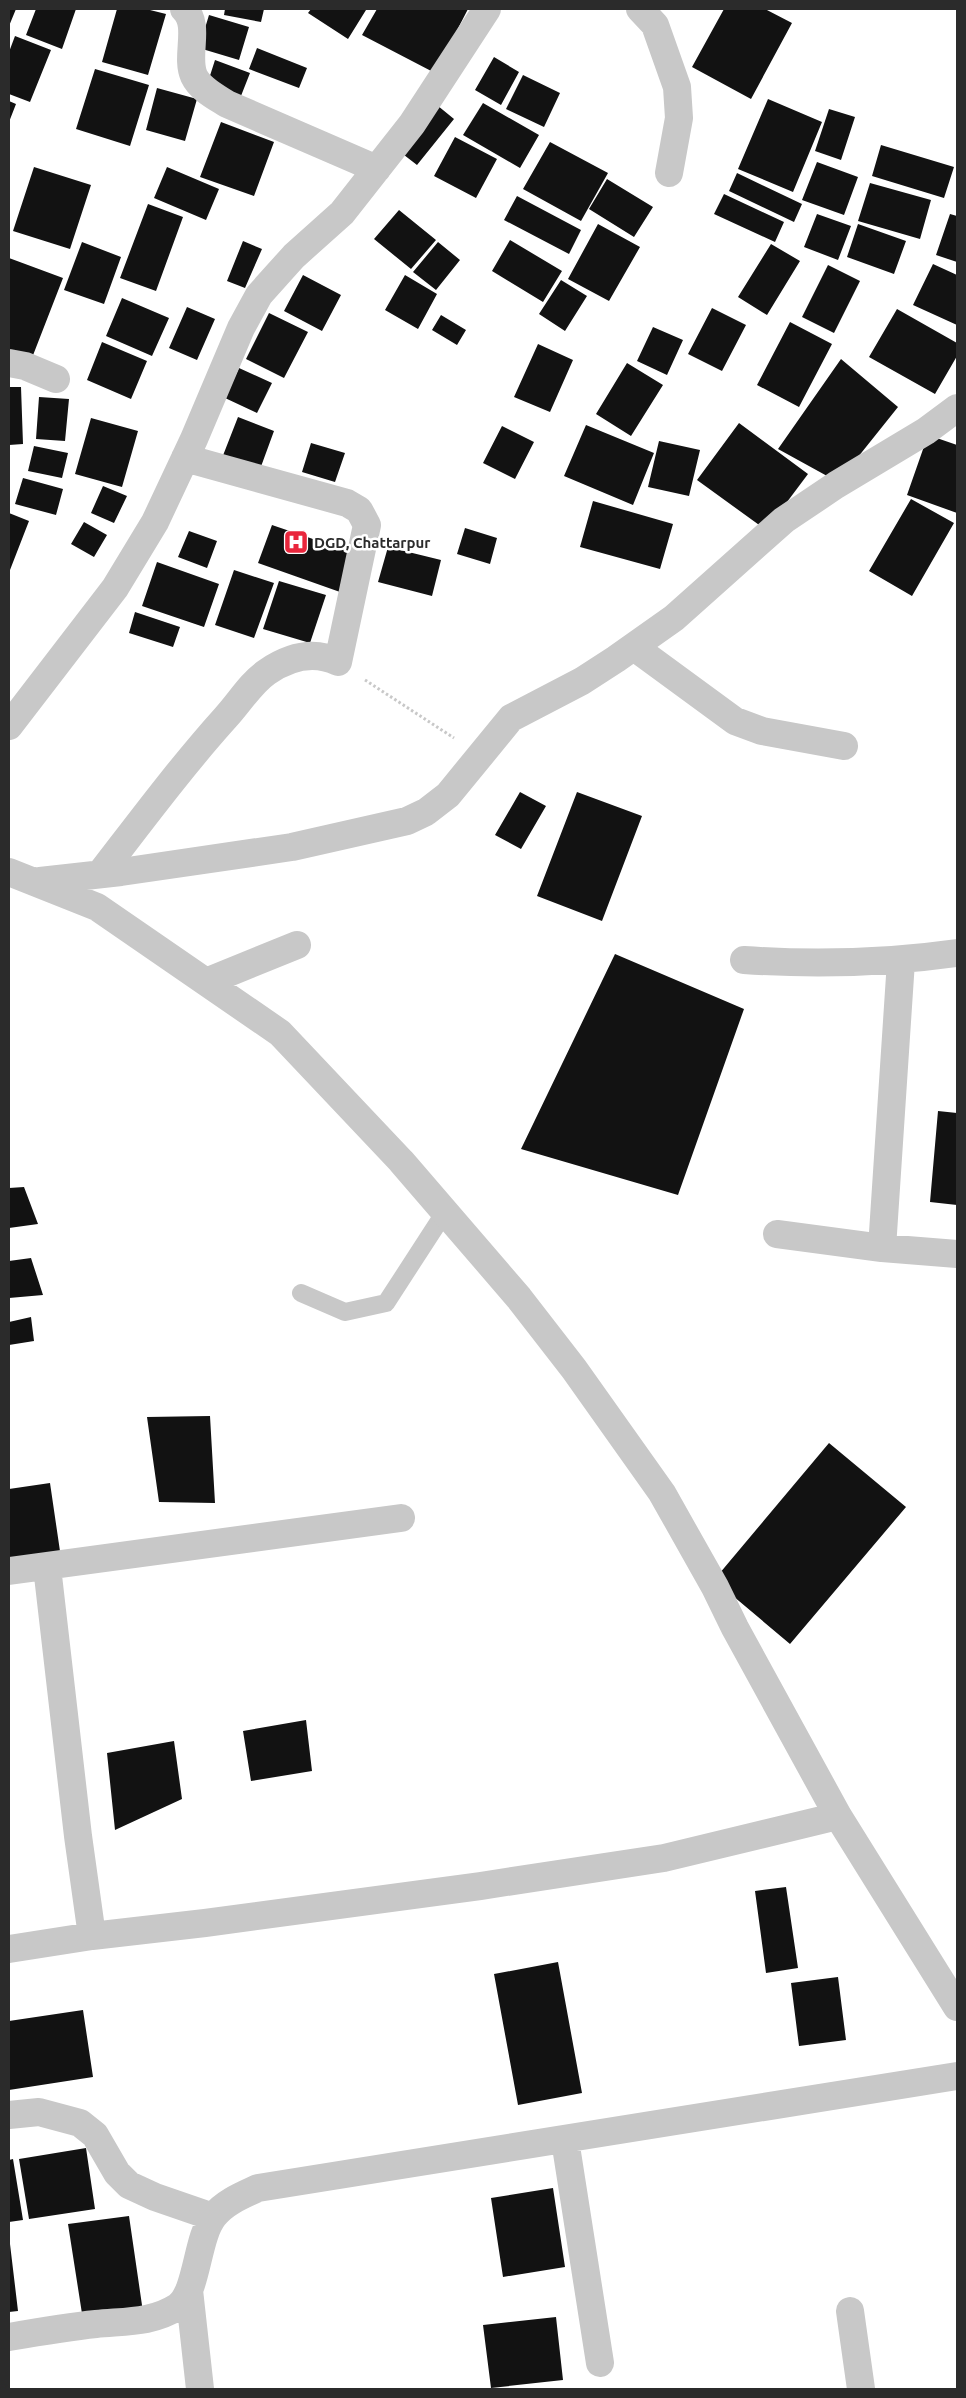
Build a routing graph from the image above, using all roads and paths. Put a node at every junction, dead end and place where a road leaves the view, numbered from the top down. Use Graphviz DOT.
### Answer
graph roads {
  1 [pos="184,9"];
  2 [pos="487,9"];
  3 [pos="640,9"];
  4 [pos="377,169"];
  5 [pos="669,173"];
  6 [pos="9,364"];
  7 [pos="56,379"];
  8 [pos="957,408"];
  9 [pos="185,458"];
  10 [pos="634,647"];
  11 [pos="338,662"];
  12 [pos="9,726"];
  13 [pos="844,746"];
  14 [pos="481,757"];
  15 [pos="100,874"];
  16 [pos="20,877"];
  17 [pos="297,945"];
  18 [pos="957,953"];
  19 [pos="744,960"];
  20 [pos="901,961"];
  21 [pos="206,982"];
  22 [pos="445,1212"];
  23 [pos="777,1234"];
  24 [pos="882,1248"];
  25 [pos="957,1254"];
  26 [pos="301,1293"];
  27 [pos="401,1518"];
  28 [pos="47,1567"];
  29 [pos="9,1571"];
  30 [pos="838,1816"];
  31 [pos="92,1936"];
  32 [pos="9,1949"];
  33 [pos="957,2007"];
  34 [pos="957,2076"];
  35 [pos="9,2115"];
  36 [pos="564,2140"];
  37 [pos="213,2217"];
  38 [pos="189,2290"];
  39 [pos="850,2311"];
  40 [pos="9,2337"];
  41 [pos="600,2364"];
  42 [pos="200,2389"];
  43 [pos="861,2389"];
  1 -- 4 [label="street"];
  2 -- 4 [label="street"];
  3 -- 5 [label="street"];
  4 -- 9 [label="street"];
  6 -- 7 [label="street"];
  8 -- 10 [label="street"];
  9 -- 11 [label="street"];
  9 -- 12 [label="street"];
  10 -- 13 [label="street"];
  10 -- 14 [label="street"];
  11 -- 14 [label="path"];
  11 -- 15 [label="street"];
  14 -- 15 [label="street"];
  15 -- 16 [label="street"];
  16 -- 21 [label="street"];
  17 -- 21 [label="street"];
  18 -- 20 [label="street"];
  19 -- 20 [label="street"];
  20 -- 24 [label="street"];
  21 -- 22 [label="street"];
  22 -- 26 [label="lane"];
  22 -- 30 [label="street"];
  23 -- 24 [label="street"];
  24 -- 25 [label="street"];
  27 -- 28 [label="street"];
  28 -- 29 [label="street"];
  28 -- 31 [label="street"];
  30 -- 31 [label="street"];
  30 -- 33 [label="street"];
  31 -- 32 [label="street"];
  34 -- 36 [label="street"];
  35 -- 37 [label="street"];
  36 -- 37 [label="street"];
  36 -- 41 [label="street"];
  37 -- 38 [label="street"];
  38 -- 40 [label="street"];
  38 -- 42 [label="street"];
  39 -- 43 [label="street"];
}
